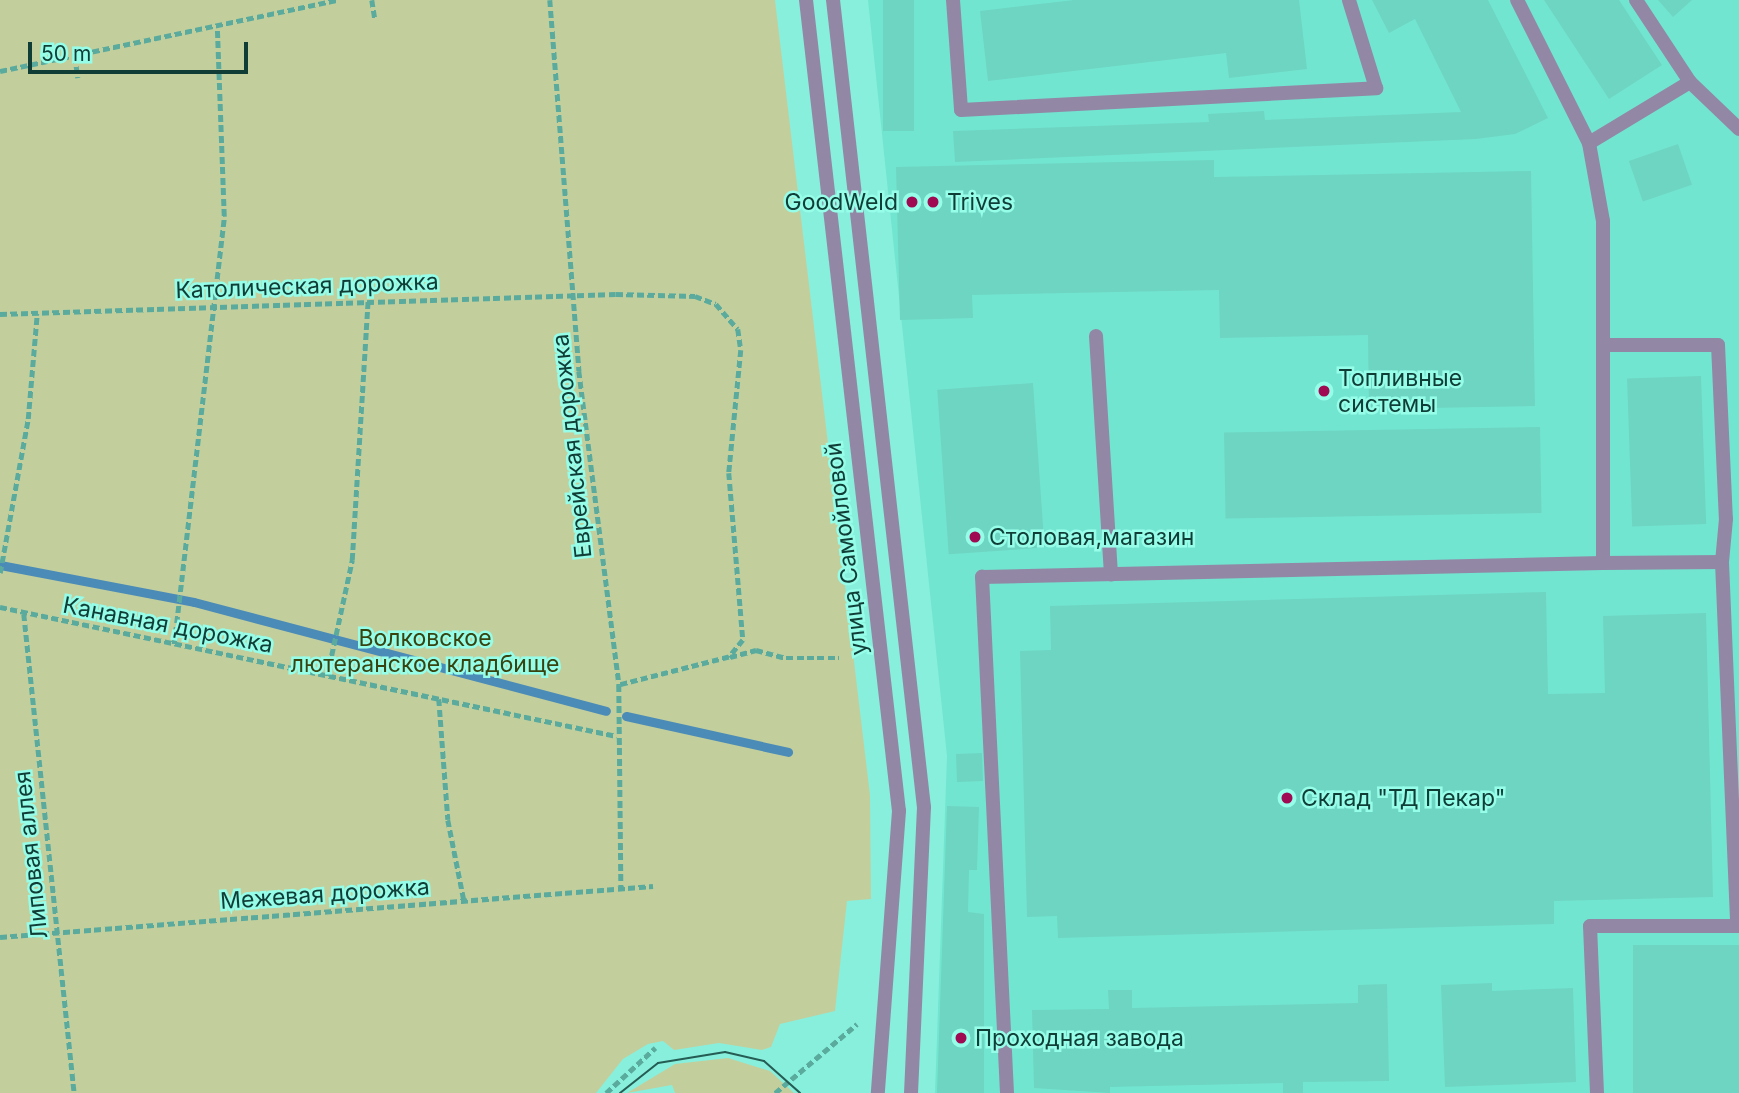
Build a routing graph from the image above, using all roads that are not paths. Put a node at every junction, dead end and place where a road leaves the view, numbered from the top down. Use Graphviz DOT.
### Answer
graph roads {
  1 [pos="806,0"];
  2 [pos="833,0"];
  3 [pos="953,0"];
  4 [pos="1349,0"];
  5 [pos="1517,0"];
  6 [pos="1636,0"];
  7 [pos="1690,82"];
  8 [pos="1739,129"];
  9 [pos="1589,143"];
  10 [pos="1096,336"];
  11 [pos="1603,345"];
  12 [pos="1722,562"];
  13 [pos="1603,563"];
  14 [pos="1111,575"];
  15 [pos="1738,926"];
  16 [pos="878,1093"];
  17 [pos="911,1093"];
  18 [pos="1007,1093"];
  19 [pos="1597,1093"];
  1 -- 16 [label="street, улица Самойловой"];
  2 -- 17 [label="street"];
  3 -- 4 [label="street"];
  5 -- 9 [label="street"];
  6 -- 7 [label="street"];
  7 -- 8 [label="street"];
  7 -- 9 [label="street"];
  9 -- 11 [label="street"];
  10 -- 14 [label="street"];
  11 -- 12 [label="street"];
  11 -- 13 [label="street"];
  12 -- 13 [label="street"];
  12 -- 15 [label="street"];
  13 -- 14 [label="street"];
  14 -- 18 [label="street"];
  15 -- 19 [label="street"];
}
